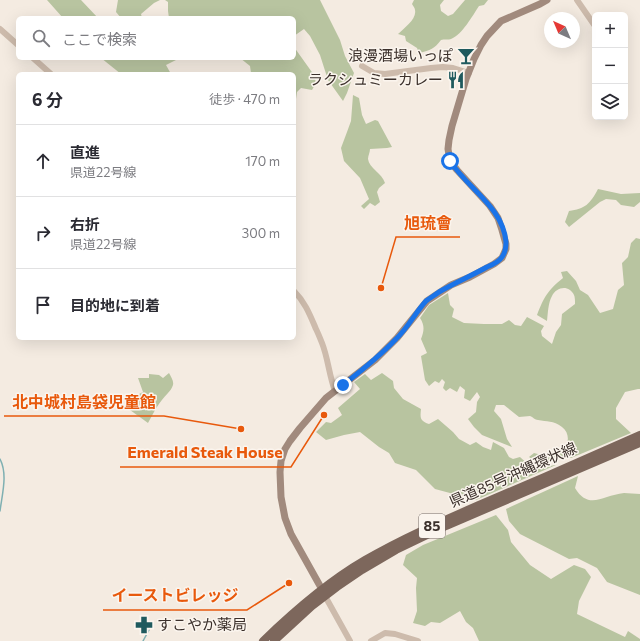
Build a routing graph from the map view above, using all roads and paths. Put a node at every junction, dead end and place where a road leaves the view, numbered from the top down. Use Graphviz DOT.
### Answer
graph roads {
  1 [pos="547,0"];
  2 [pos="577,0"];
  3 [pos="592,22"];
  4 [pos="0,29"];
  5 [pos="16,43"];
  6 [pos="35,60"];
  7 [pos="362,66"];
  8 [pos="49,72"];
  9 [pos="469,73"];
  10 [pos="296,293"];
  11 [pos="335,391"];
  12 [pos="640,435"];
  13 [pos="640,442"];
  14 [pos="563,472"];
  15 [pos="324,592"];
  16 [pos="263,641"];
  17 [pos="274,641"];
  18 [pos="350,641"];
  19 [pos="371,641"];
  20 [pos="418,641"];
  1 -- 9 [label="main road"];
  2 -- 3 [label="street"];
  4 -- 5 [label="street"];
  6 -- 8 [label="street"];
  7 -- 9 [label="street"];
  9 -- 11 [label="main road"];
  10 -- 11 [label="street"];
  11 -- 15 [label="main road"];
  12 -- 14 [label="main road, 県道85号沖縄環状線 / 85"];
  13 -- 14 [label="main road, 県道85号沖縄環状線 / 85"];
  14 -- 15 [label="main road, 県道85号沖縄環状線 / 85"];
  15 -- 16 [label="main road, 県道85号沖縄環状線 / 85"];
  15 -- 17 [label="main road, 県道85号沖縄環状線 / 85"];
  15 -- 18 [label="street"];
  19 -- 20 [label="street"];
}
